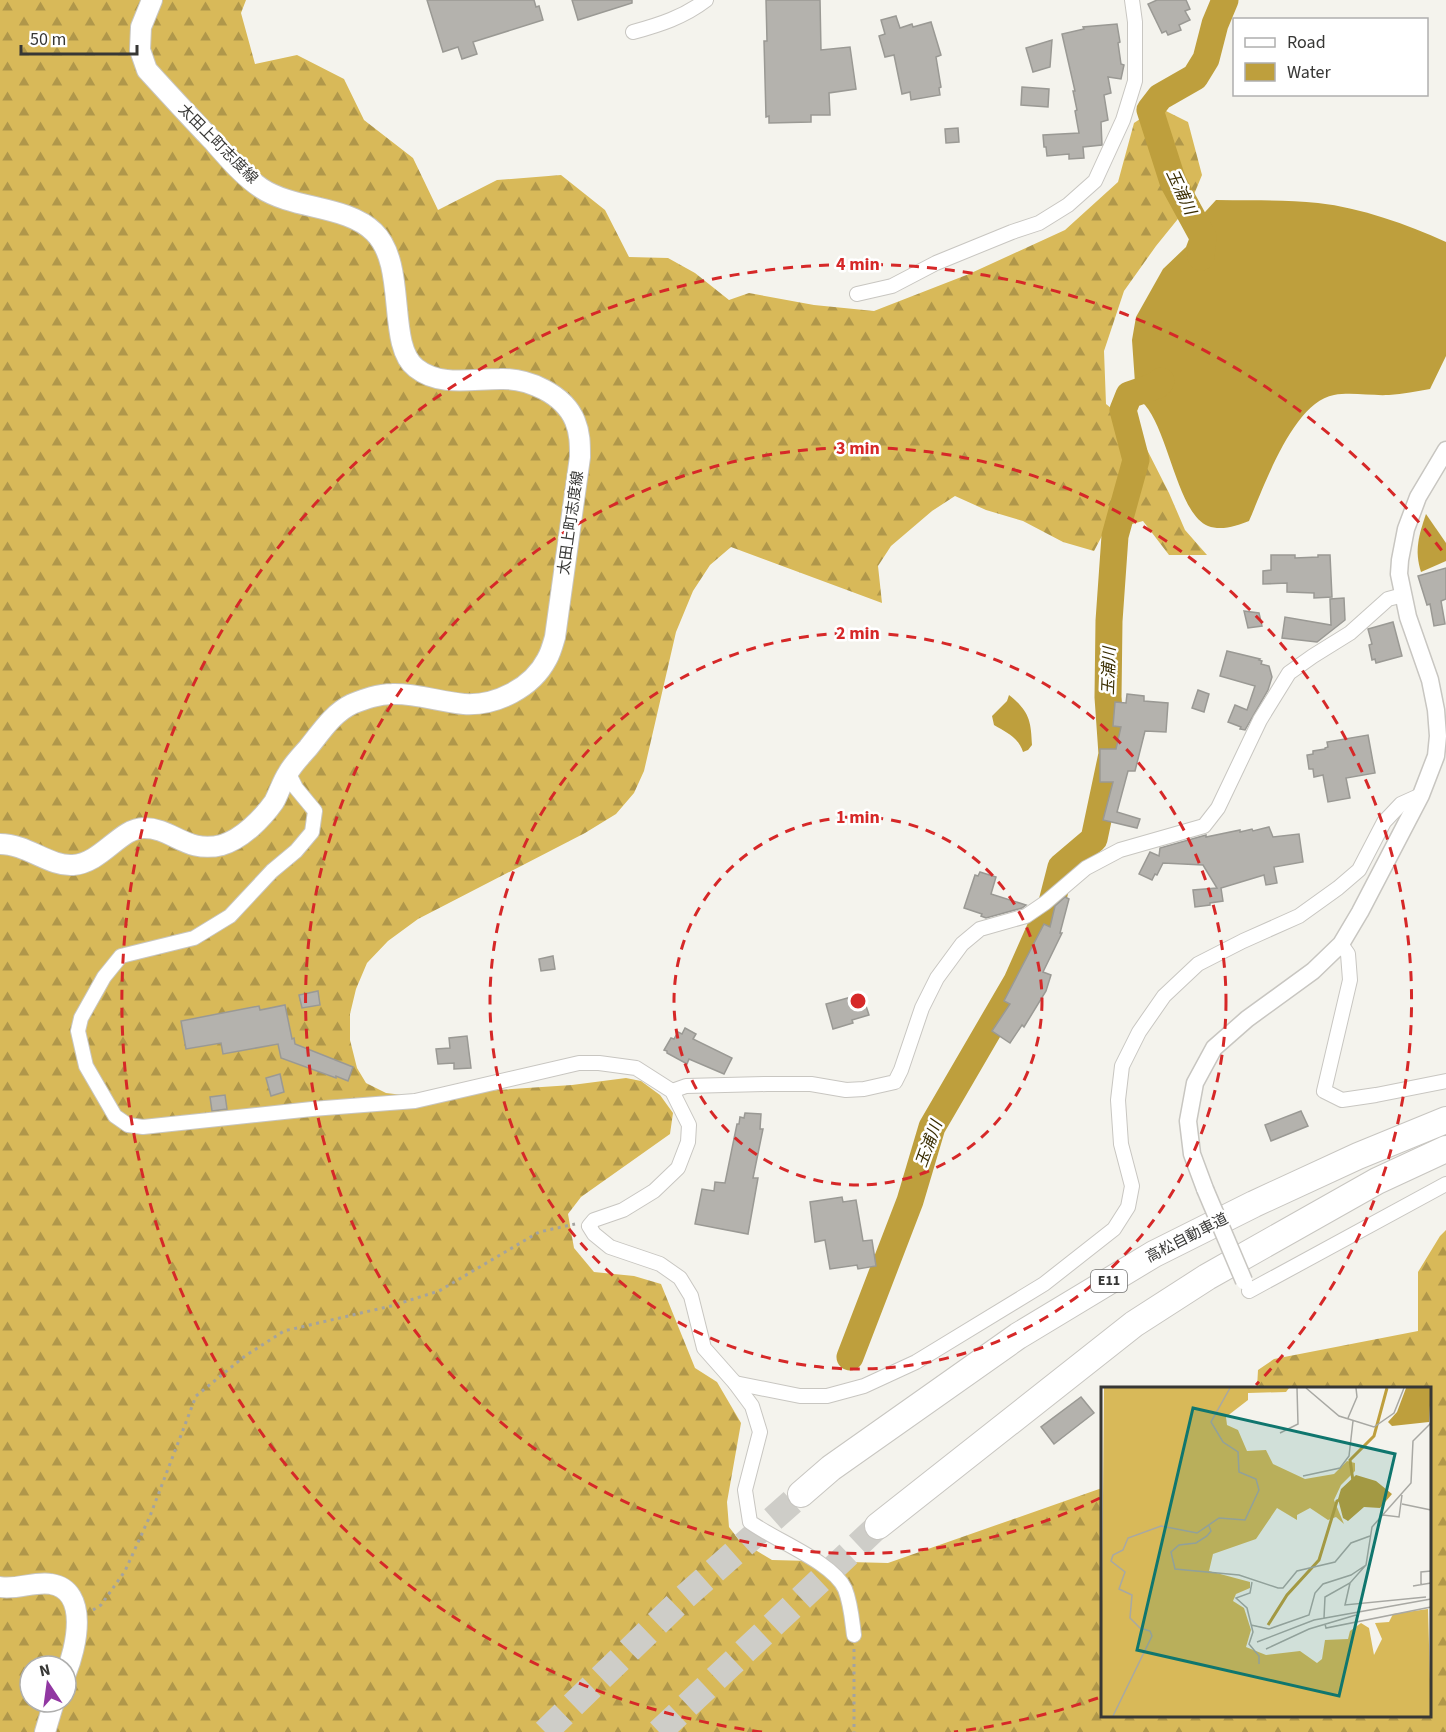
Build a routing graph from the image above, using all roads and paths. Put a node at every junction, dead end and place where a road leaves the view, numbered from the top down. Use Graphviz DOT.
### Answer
graph roads {
  1 [pos="152,0"];
  2 [pos="706,0"];
  3 [pos="1132,0"];
  4 [pos="633,32"];
  5 [pos="857,294"];
  6 [pos="1446,450"];
  7 [pos="1403,595"];
  8 [pos="288,772"];
  9 [pos="1421,795"];
  10 [pos="0,844"];
  11 [pos="1341,944"];
  12 [pos="1446,1081"];
  13 [pos="672,1091"];
  14 [pos="1446,1120"];
  15 [pos="1446,1149"];
  16 [pos="1446,1184"];
  17 [pos="594,1220"];
  18 [pos="1246,1286"];
  19 [pos="735,1383"];
  20 [pos="801,1494"];
  21 [pos="878,1526"];
  22 [pos="0,1587"];
  23 [pos="78,1619"];
  24 [pos="854,1635"];
  25 [pos="74,1654"];
  26 [pos="50,1714"];
  27 [pos="45,1732"];
  28 [pos="855,1732"];
  1 -- 8 [label="main road, 太田上町志度線"];
  2 -- 4 [label="street"];
  3 -- 5 [label="street"];
  6 -- 7 [label="street"];
  7 -- 9 [label="street"];
  7 -- 13 [label="street"];
  8 -- 10 [label="main road, 太田上町志度線"];
  8 -- 13 [label="street"];
  9 -- 11 [label="street"];
  9 -- 19 [label="street"];
  11 -- 12 [label="street"];
  11 -- 18 [label="street, bridge"];
  13 -- 17 [label="street"];
  14 -- 20 [label="highway, 高松自動車道 / E11"];
  15 -- 21 [label="highway"];
  16 -- 18 [label="street"];
  17 -- 19 [label="street"];
  17 -- 23 [label="path"];
  19 -- 24 [label="street"];
  22 -- 23 [label="main road"];
  23 -- 25 [label="main road"];
  24 -- 28 [label="path"];
  26 -- 27 [label="main road"];
}
